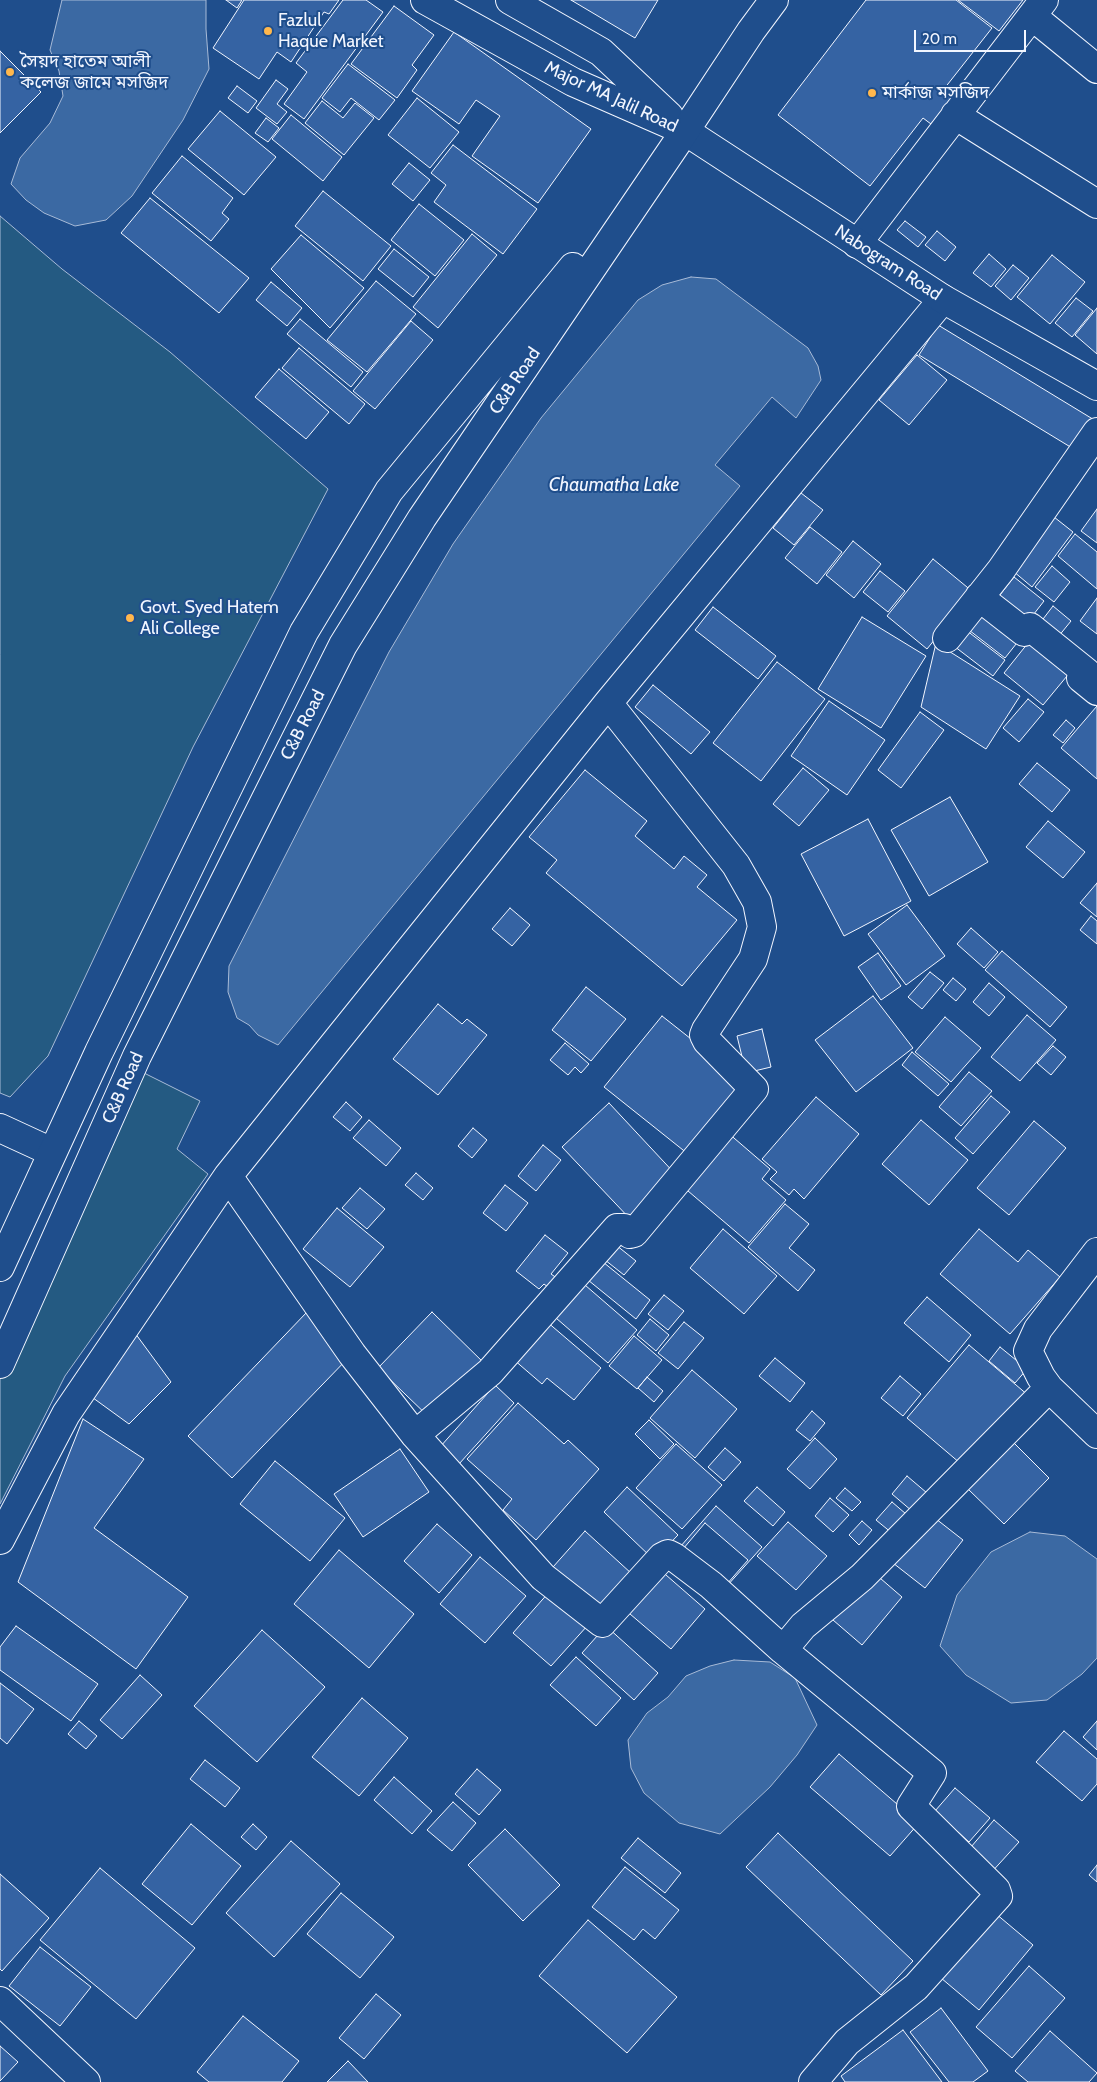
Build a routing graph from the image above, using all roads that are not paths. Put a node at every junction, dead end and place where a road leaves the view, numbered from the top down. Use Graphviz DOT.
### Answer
graph roads {
  1 [pos="425,0"];
  2 [pos="510,0"];
  3 [pos="774,0"];
  4 [pos="1038,8"];
  5 [pos="1097,69"];
  6 [pos="955,116"];
  7 [pos="685,131"];
  8 [pos="1097,204"];
  9 [pos="857,244"];
  10 [pos="944,299"];
  11 [pos="1097,386"];
  12 [pos="1097,432"];
  13 [pos="980,597"];
  14 [pos="947,638"];
  15 [pos="1097,691"];
  16 [pos="608,703"];
  17 [pos="0,1128"];
  18 [pos="52,1152"];
  19 [pos="228,1176"];
  20 [pos="1097,1252"];
  21 [pos="0,1267"];
  22 [pos="0,1364"];
  23 [pos="1050,1388"];
  24 [pos="415,1434"];
  25 [pos="1097,1434"];
  26 [pos="0,1540"];
  27 [pos="783,1650"];
  28 [pos="0,2001"];
  29 [pos="86,2082"];
  30 [pos="813,2082"];
  1 -- 7 [label="main road, Major MA Jalil Road"];
  2 -- 7 [label="main road, Major MA Jalil Road"];
  3 -- 7 [label="main road, C&B Road"];
  4 -- 5 [label="main road"];
  4 -- 6 [label="main road"];
  6 -- 8 [label="main road"];
  6 -- 9 [label="main road"];
  7 -- 9 [label="main road, Nabogram Road"];
  7 -- 18 [label="main road, C&B Road"];
  7 -- 22 [label="main road, C&B Road"];
  9 -- 10 [label="main road, Nabogram Road"];
  10 -- 11 [label="main road, Nabogram Road"];
  10 -- 16 [label="main road"];
  12 -- 13 [label="main road"];
  13 -- 14 [label="main road"];
  13 -- 15 [label="main road"];
  16 -- 19 [label="main road"];
  16 -- 24 [label="main road"];
  17 -- 18 [label="main road"];
  18 -- 21 [label="main road, C&B Road"];
  19 -- 24 [label="main road"];
  19 -- 26 [label="main road"];
  20 -- 23 [label="main road"];
  23 -- 25 [label="main road"];
  23 -- 27 [label="main road"];
  24 -- 27 [label="main road"];
  27 -- 30 [label="main road"];
  28 -- 29 [label="main road"];
}
